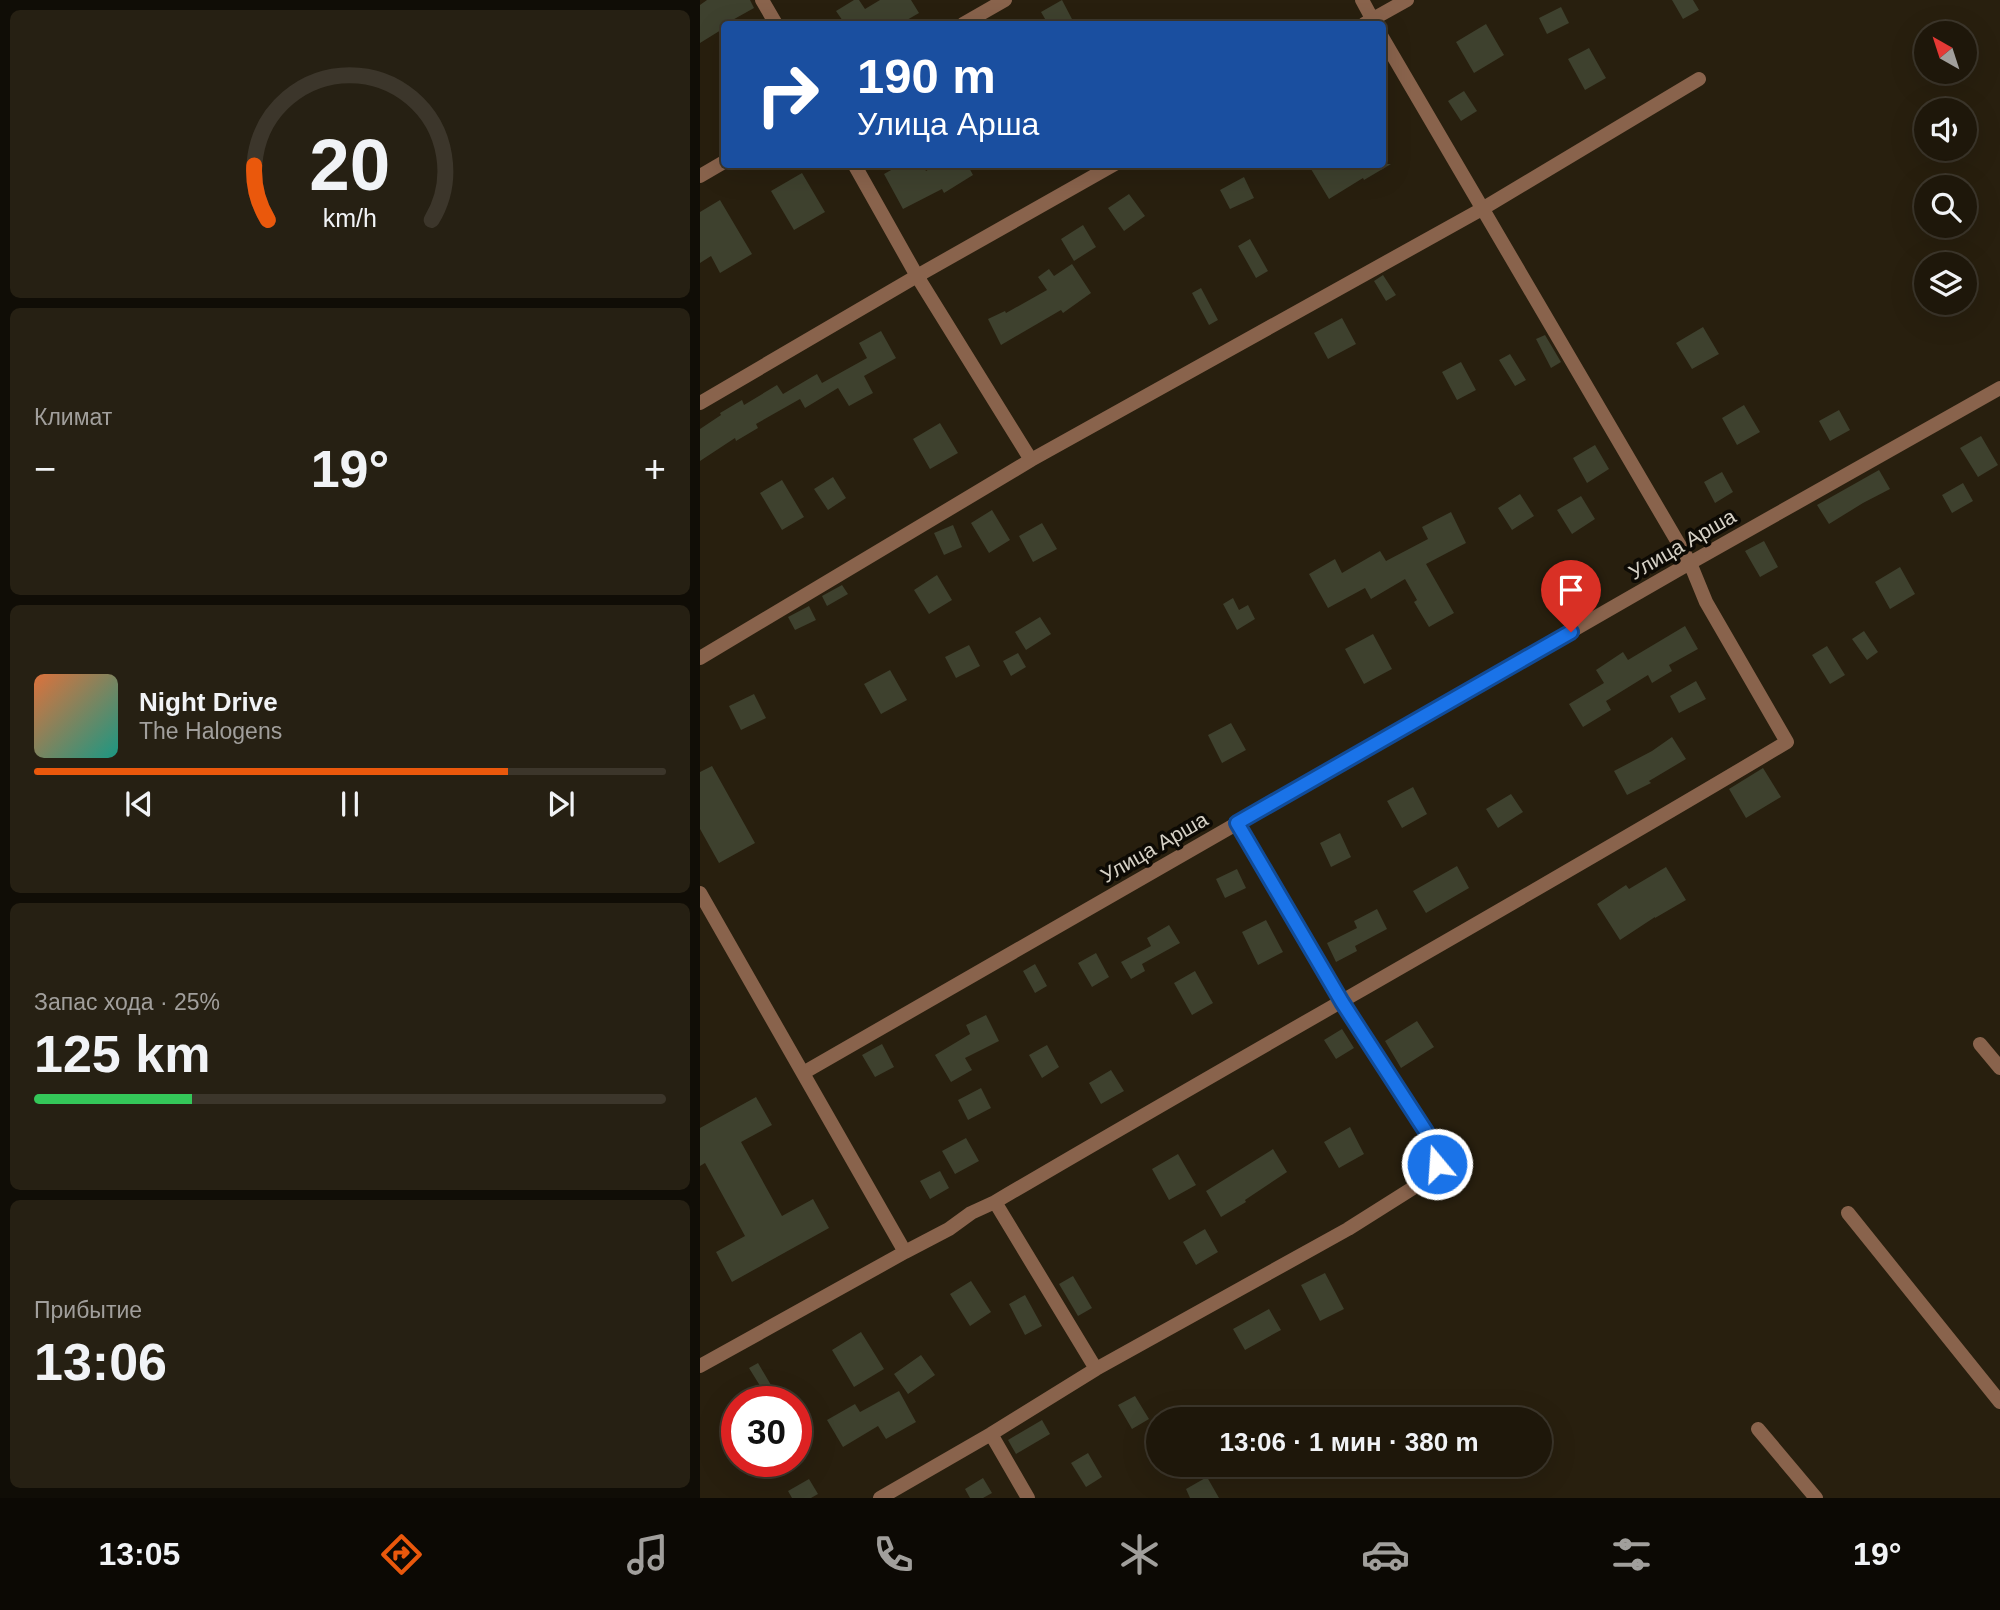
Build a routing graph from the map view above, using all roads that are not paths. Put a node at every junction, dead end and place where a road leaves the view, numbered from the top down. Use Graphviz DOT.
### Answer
graph roads {
  1 [pos="762,0"];
  2 [pos="1005,0"];
  3 [pos="1362,0"];
  4 [pos="1407,0"];
  5 [pos="774,21"];
  6 [pos="968,21"];
  7 [pos="1370,21"];
  8 [pos="1374,21"];
  9 [pos="1386,44"];
  10 [pos="1699,79"];
  11 [pos="721,164"];
  12 [pos="856,168"];
  13 [pos="1108,168"];
  14 [pos="700,176"];
  15 [pos="1482,209"];
  16 [pos="917,276"];
  17 [pos="2000,388"];
  18 [pos="700,403"];
  19 [pos="1031,460"];
  20 [pos="1690,563"];
  21 [pos="700,657"];
  22 [pos="1237,823"];
  23 [pos="700,893"];
  24 [pos="1342,1002"];
  25 [pos="1980,1044"];
  26 [pos="2000,1068"];
  27 [pos="803,1073"];
  28 [pos="995,1202"];
  29 [pos="1848,1213"];
  30 [pos="905,1252"];
  31 [pos="700,1366"];
  32 [pos="1096,1369"];
  33 [pos="2000,1402"];
  34 [pos="1758,1429"];
  35 [pos="991,1434"];
  36 [pos="880,1498"];
  37 [pos="1028,1498"];
  38 [pos="1816,1498"];
  1 -- 5 [label="street"];
  2 -- 6 [label="street"];
  3 -- 7 [label="street"];
  4 -- 8 [label="street"];
  9 -- 15 [label="street"];
  10 -- 15 [label="street"];
  11 -- 14 [label="street"];
  12 -- 16 [label="street"];
  13 -- 16 [label="street"];
  15 -- 19 [label="street"];
  15 -- 20 [label="street"];
  16 -- 18 [label="street"];
  16 -- 19 [label="street"];
  17 -- 20 [label="street, Улица Арша"];
  19 -- 21 [label="street"];
  20 -- 22 [label="street, Улица Арша"];
  20 -- 24 [label="street"];
  22 -- 24 [label="street"];
  22 -- 27 [label="street, Улица Арша"];
  23 -- 27 [label="street"];
  24 -- 28 [label="street"];
  24 -- 32 [label="street"];
  25 -- 26 [label="street"];
  27 -- 30 [label="street"];
  28 -- 30 [label="street"];
  28 -- 32 [label="street"];
  29 -- 33 [label="street"];
  30 -- 31 [label="street"];
  32 -- 35 [label="street"];
  34 -- 38 [label="street"];
  35 -- 36 [label="street"];
  35 -- 37 [label="street"];
}
